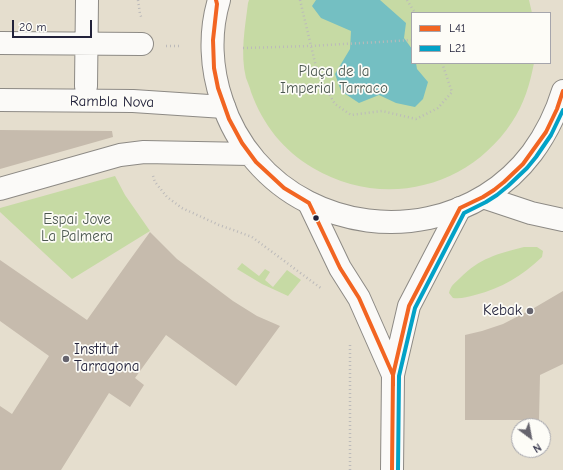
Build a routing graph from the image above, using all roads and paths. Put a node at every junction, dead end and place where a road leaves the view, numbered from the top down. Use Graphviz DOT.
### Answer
graph roads {
  1 [pos="87,0"];
  2 [pos="300,0"];
  3 [pos="407,0"];
  4 [pos="217,1"];
  5 [pos="414,12"];
  6 [pos="411,40"];
  7 [pos="0,43"];
  8 [pos="86,43"];
  9 [pos="152,45"];
  10 [pos="182,46"];
  11 [pos="311,46"];
  12 [pos="243,48"];
  13 [pos="442,64"];
  14 [pos="86,86"];
  15 [pos="0,100"];
  16 [pos="561,104"];
  17 [pos="224,107"];
  18 [pos="250,154"];
  19 [pos="152,175"];
  20 [pos="0,188"];
  21 [pos="483,197"];
  22 [pos="309,203"];
  23 [pos="460,208"];
  24 [pos="563,220"];
  25 [pos="305,276"];
  26 [pos="350,344"];
  27 [pos="393,374"];
  28 [pos="350,470"];
  29 [pos="392,470"];
  1 -- 8 [label="street, Rambla Nova"];
  2 -- 11 [label="path"];
  3 -- 5 [label="path"];
  4 -- 17 [label="street"];
  6 -- 11 [label="path"];
  7 -- 8 [label="street"];
  8 -- 9 [label="street"];
  8 -- 14 [label="street, Rambla Nova"];
  9 -- 10 [label="path"];
  11 -- 12 [label="path"];
  11 -- 13 [label="path"];
  15 -- 17 [label="street, Rambla Nova"];
  16 -- 21 [label="street"];
  17 -- 18 [label="street"];
  18 -- 20 [label="street"];
  18 -- 22 [label="street"];
  19 -- 25 [label="path"];
  21 -- 23 [label="street"];
  21 -- 24 [label="street"];
  22 -- 23 [label="street"];
  22 -- 27 [label="street"];
  23 -- 27 [label="street"];
  26 -- 28 [label="path"];
  27 -- 29 [label="street"];
}
